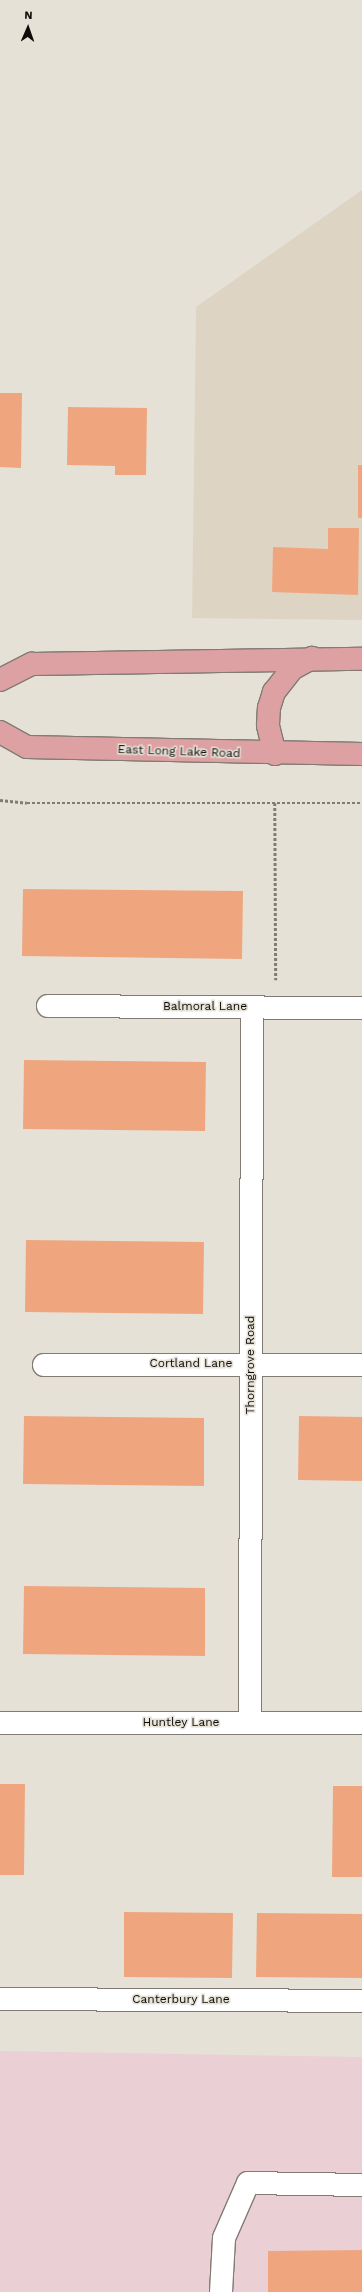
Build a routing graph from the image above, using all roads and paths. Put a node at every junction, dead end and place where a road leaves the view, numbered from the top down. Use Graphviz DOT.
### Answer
graph roads {
  1 [pos="312,658"];
  2 [pos="362,659"];
  3 [pos="0,680"];
  4 [pos="0,732"];
  5 [pos="275,754"];
  6 [pos="362,754"];
  7 [pos="0,800"];
  8 [pos="275,803"];
  9 [pos="362,803"];
  10 [pos="48,1006"];
  11 [pos="276,1007"];
  12 [pos="252,1008"];
  13 [pos="362,1008"];
  14 [pos="251,1364"];
  15 [pos="44,1365"];
  16 [pos="362,1365"];
  17 [pos="0,1723"];
  18 [pos="250,1723"];
  19 [pos="362,1723"];
  20 [pos="0,1999"];
  21 [pos="362,2001"];
  22 [pos="362,2185"];
  23 [pos="221,2292"];
  1 -- 2 [label="main road"];
  1 -- 3 [label="main road"];
  1 -- 5 [label="main road"];
  4 -- 5 [label="main road, East Long Lake Road"];
  5 -- 6 [label="main road, East Long Lake Road"];
  7 -- 8 [label="path"];
  8 -- 9 [label="path"];
  8 -- 11 [label="path"];
  10 -- 12 [label="street, Balmoral Lane"];
  11 -- 12 [label="street, Balmoral Lane"];
  11 -- 13 [label="street, Balmoral Lane"];
  12 -- 14 [label="street, Thorngrove Road"];
  14 -- 15 [label="street, Cortland Lane"];
  14 -- 16 [label="street, Cortland Lane"];
  14 -- 18 [label="street, Thorngrove Road"];
  17 -- 18 [label="street, Huntley Lane"];
  18 -- 19 [label="street, Huntley Lane"];
  20 -- 21 [label="street, Canterbury Lane"];
  22 -- 23 [label="street"];
}
